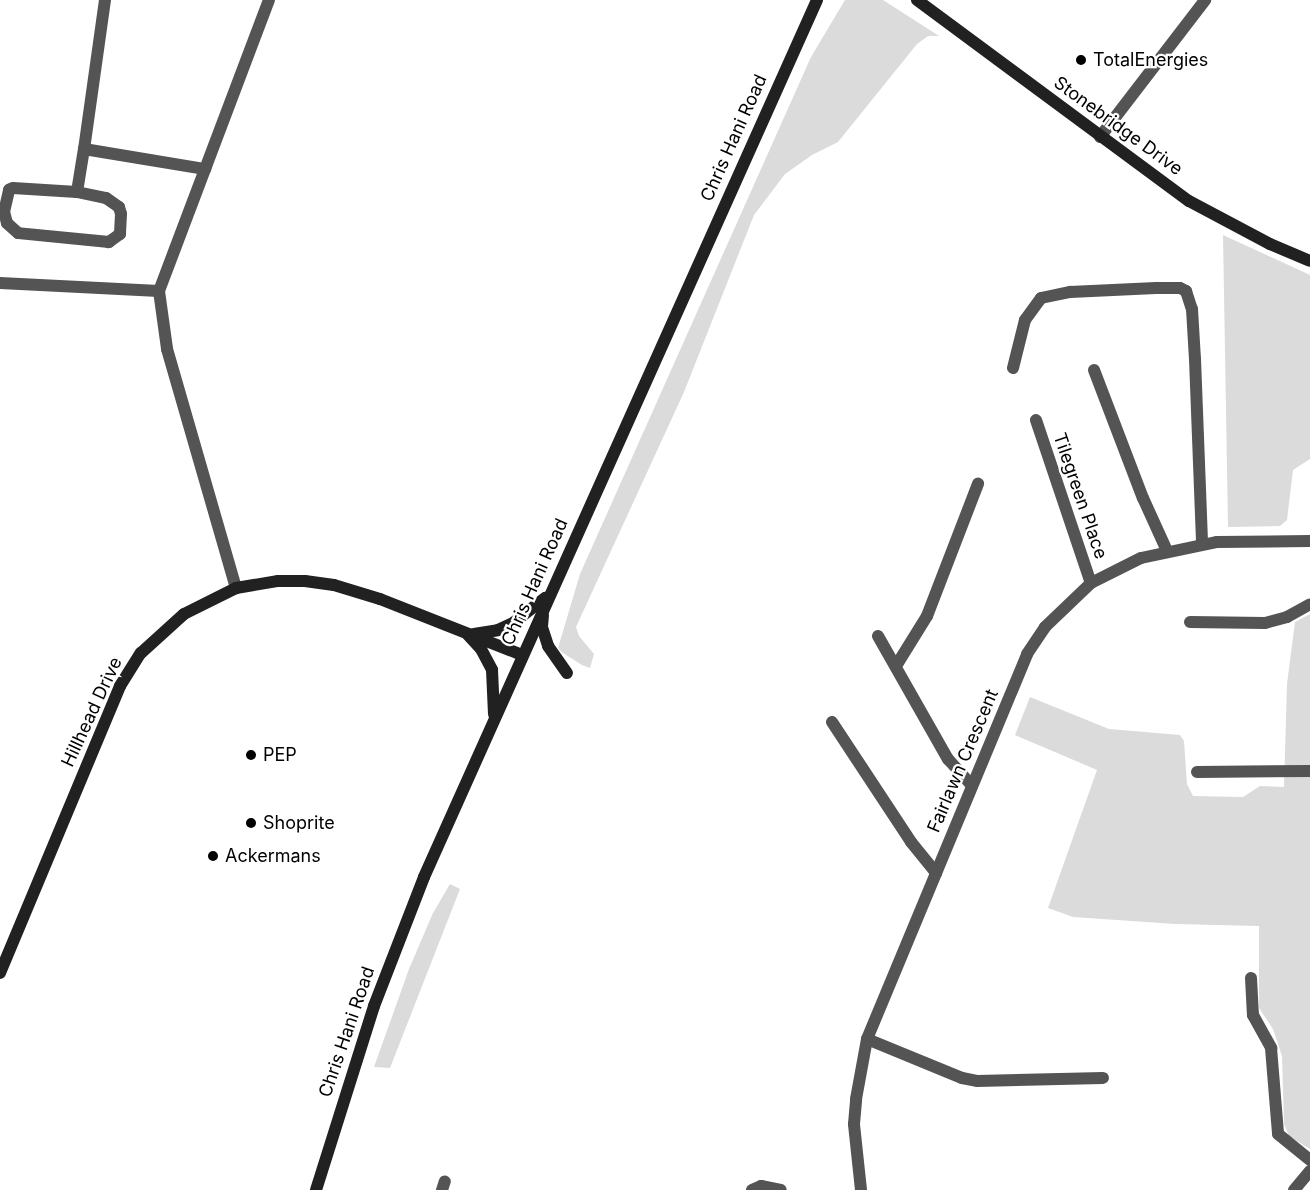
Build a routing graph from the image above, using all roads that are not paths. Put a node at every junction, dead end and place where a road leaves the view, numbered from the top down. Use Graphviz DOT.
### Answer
graph roads {
  1 [pos="105,0"];
  2 [pos="269,0"];
  3 [pos="816,0"];
  4 [pos="917,0"];
  5 [pos="1205,0"];
  6 [pos="1100,137"];
  7 [pos="84,149"];
  8 [pos="205,169"];
  9 [pos="77,192"];
  10 [pos="1310,261"];
  11 [pos="0,283"];
  12 [pos="159,291"];
  13 [pos="1013,368"];
  14 [pos="1094,370"];
  15 [pos="1036,420"];
  16 [pos="978,484"];
  17 [pos="1310,541"];
  18 [pos="1202,544"];
  19 [pos="1167,551"];
  20 [pos="1091,584"];
  21 [pos="236,588"];
  22 [pos="550,593"];
  23 [pos="1310,604"];
  24 [pos="544,608"];
  25 [pos="1190,622"];
  26 [pos="460,628"];
  27 [pos="473,634"];
  28 [pos="878,636"];
  29 [pos="522,655"];
  30 [pos="896,666"];
  31 [pos="567,673"];
  32 [pos="832,722"];
  33 [pos="493,724"];
  34 [pos="1310,771"];
  35 [pos="1197,772"];
  36 [pos="972,786"];
  37 [pos="936,873"];
  38 [pos="0,972"];
  39 [pos="1251,978"];
  40 [pos="867,1039"];
  41 [pos="1103,1078"];
  42 [pos="1310,1160"];
  43 [pos="1310,1171"];
  44 [pos="316,1190"];
  45 [pos="752,1190"];
  46 [pos="781,1190"];
  47 [pos="861,1190"];
  48 [pos="1294,1190"];
  1 -- 7 [label="street"];
  2 -- 8 [label="street"];
  3 -- 22 [label="main road, Chris Hani Road"];
  4 -- 6 [label="main road, Stonebridge Drive"];
  5 -- 6 [label="street"];
  6 -- 10 [label="main road, Stonebridge Drive"];
  7 -- 8 [label="street"];
  7 -- 9 [label="street"];
  8 -- 12 [label="street"];
  9 -- 9 [label="street"];
  11 -- 12 [label="street"];
  12 -- 21 [label="street"];
  13 -- 18 [label="street"];
  14 -- 19 [label="street"];
  15 -- 20 [label="street, Tilegreen Place"];
  16 -- 30 [label="street"];
  17 -- 18 [label="street, Fairlawn Crescent"];
  18 -- 19 [label="street, Fairlawn Crescent"];
  19 -- 20 [label="street, Fairlawn Crescent"];
  20 -- 36 [label="street, Fairlawn Crescent"];
  21 -- 26 [label="main road, Hillhead Drive"];
  21 -- 38 [label="main road, Hillhead Drive"];
  22 -- 24 [label="main road, Chris Hani Road"];
  22 -- 27 [label="main road"];
  23 -- 25 [label="street"];
  24 -- 29 [label="main road, Chris Hani Road"];
  24 -- 31 [label="main road"];
  26 -- 27 [label="main road, Hillhead Drive"];
  26 -- 33 [label="main road"];
  27 -- 29 [label="main road, Hillhead Drive"];
  28 -- 30 [label="street"];
  29 -- 33 [label="main road, Chris Hani Road"];
  30 -- 36 [label="street"];
  32 -- 37 [label="street"];
  33 -- 44 [label="main road, Chris Hani Road"];
  34 -- 35 [label="street"];
  36 -- 37 [label="street, Fairlawn Crescent"];
  37 -- 40 [label="street, Fairlawn Crescent"];
  39 -- 42 [label="street"];
  40 -- 41 [label="street"];
  40 -- 47 [label="street, Fairlawn Crescent"];
  43 -- 48 [label="street"];
  45 -- 46 [label="street"];
}
